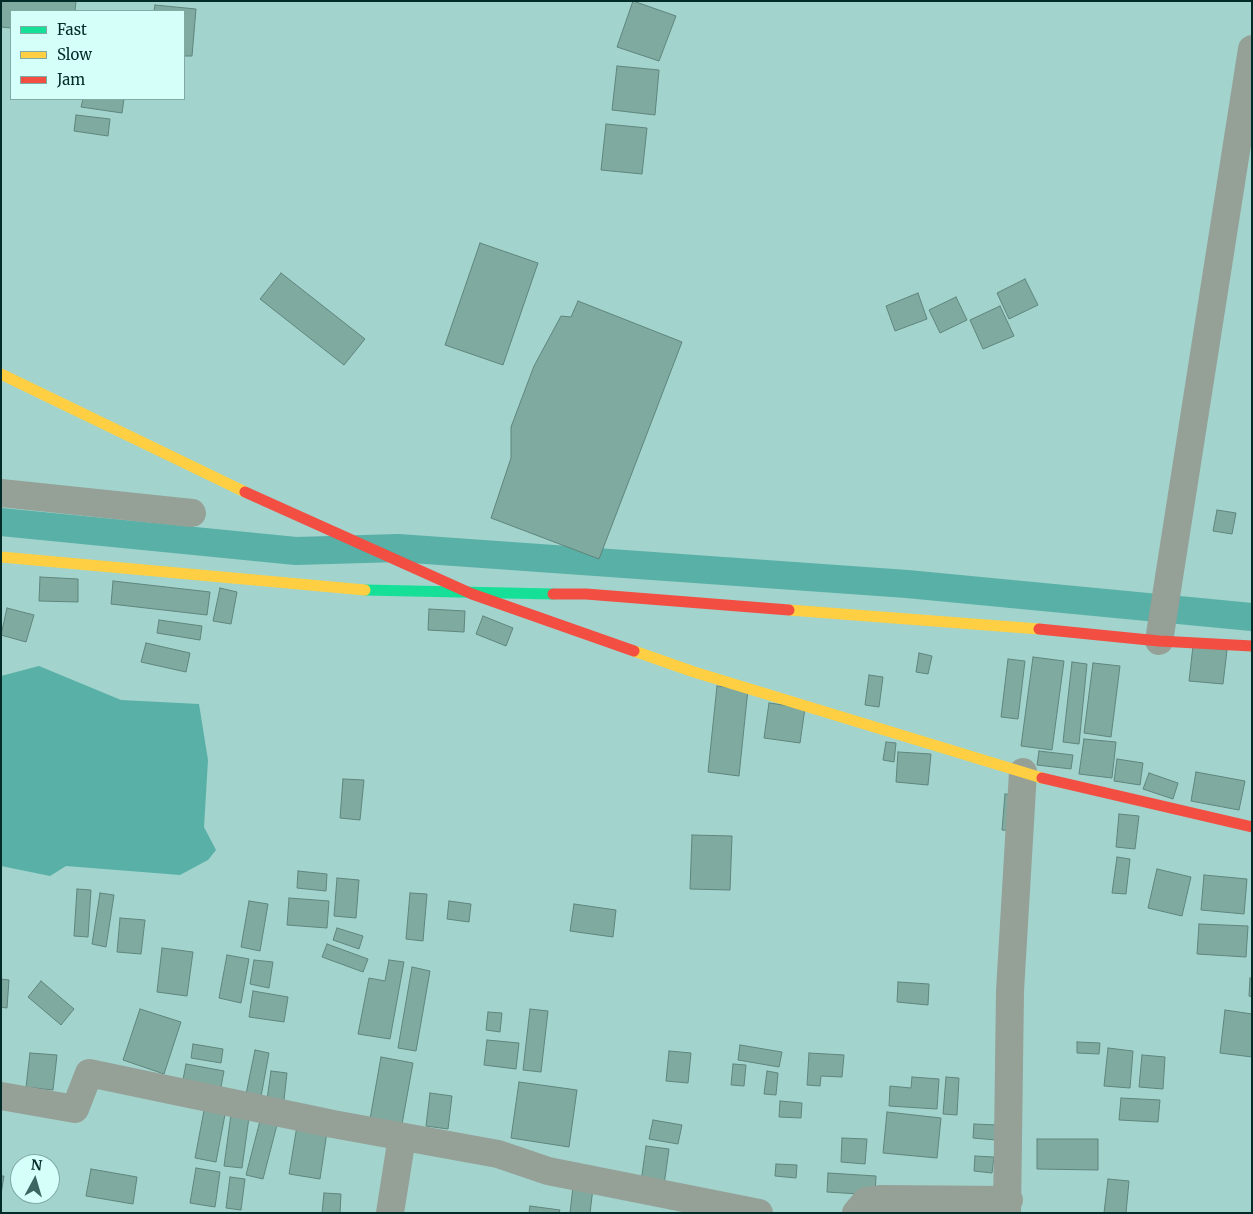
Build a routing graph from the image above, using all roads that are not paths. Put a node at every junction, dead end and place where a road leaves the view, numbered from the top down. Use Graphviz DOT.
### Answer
graph roads {
  1 [pos="1252,49"];
  2 [pos="1,374"];
  3 [pos="1,492"];
  4 [pos="192,513"];
  5 [pos="1,557"];
  6 [pos="472,594"];
  7 [pos="1161,633"];
  8 [pos="1252,646"];
  9 [pos="1024,772"];
  10 [pos="1252,827"];
  11 [pos="1,1096"];
  12 [pos="402,1137"];
  13 [pos="1008,1206"];
  14 [pos="390,1213"];
  15 [pos="759,1213"];
  16 [pos="856,1213"];
  1 -- 7 [label="street"];
  2 -- 6 [label="street"];
  3 -- 4 [label="street"];
  5 -- 6 [label="street"];
  6 -- 7 [label="street"];
  6 -- 9 [label="street"];
  7 -- 8 [label="street"];
  9 -- 10 [label="street"];
  9 -- 13 [label="street"];
  11 -- 12 [label="street"];
  12 -- 14 [label="street"];
  12 -- 15 [label="street"];
  13 -- 16 [label="street"];
}
